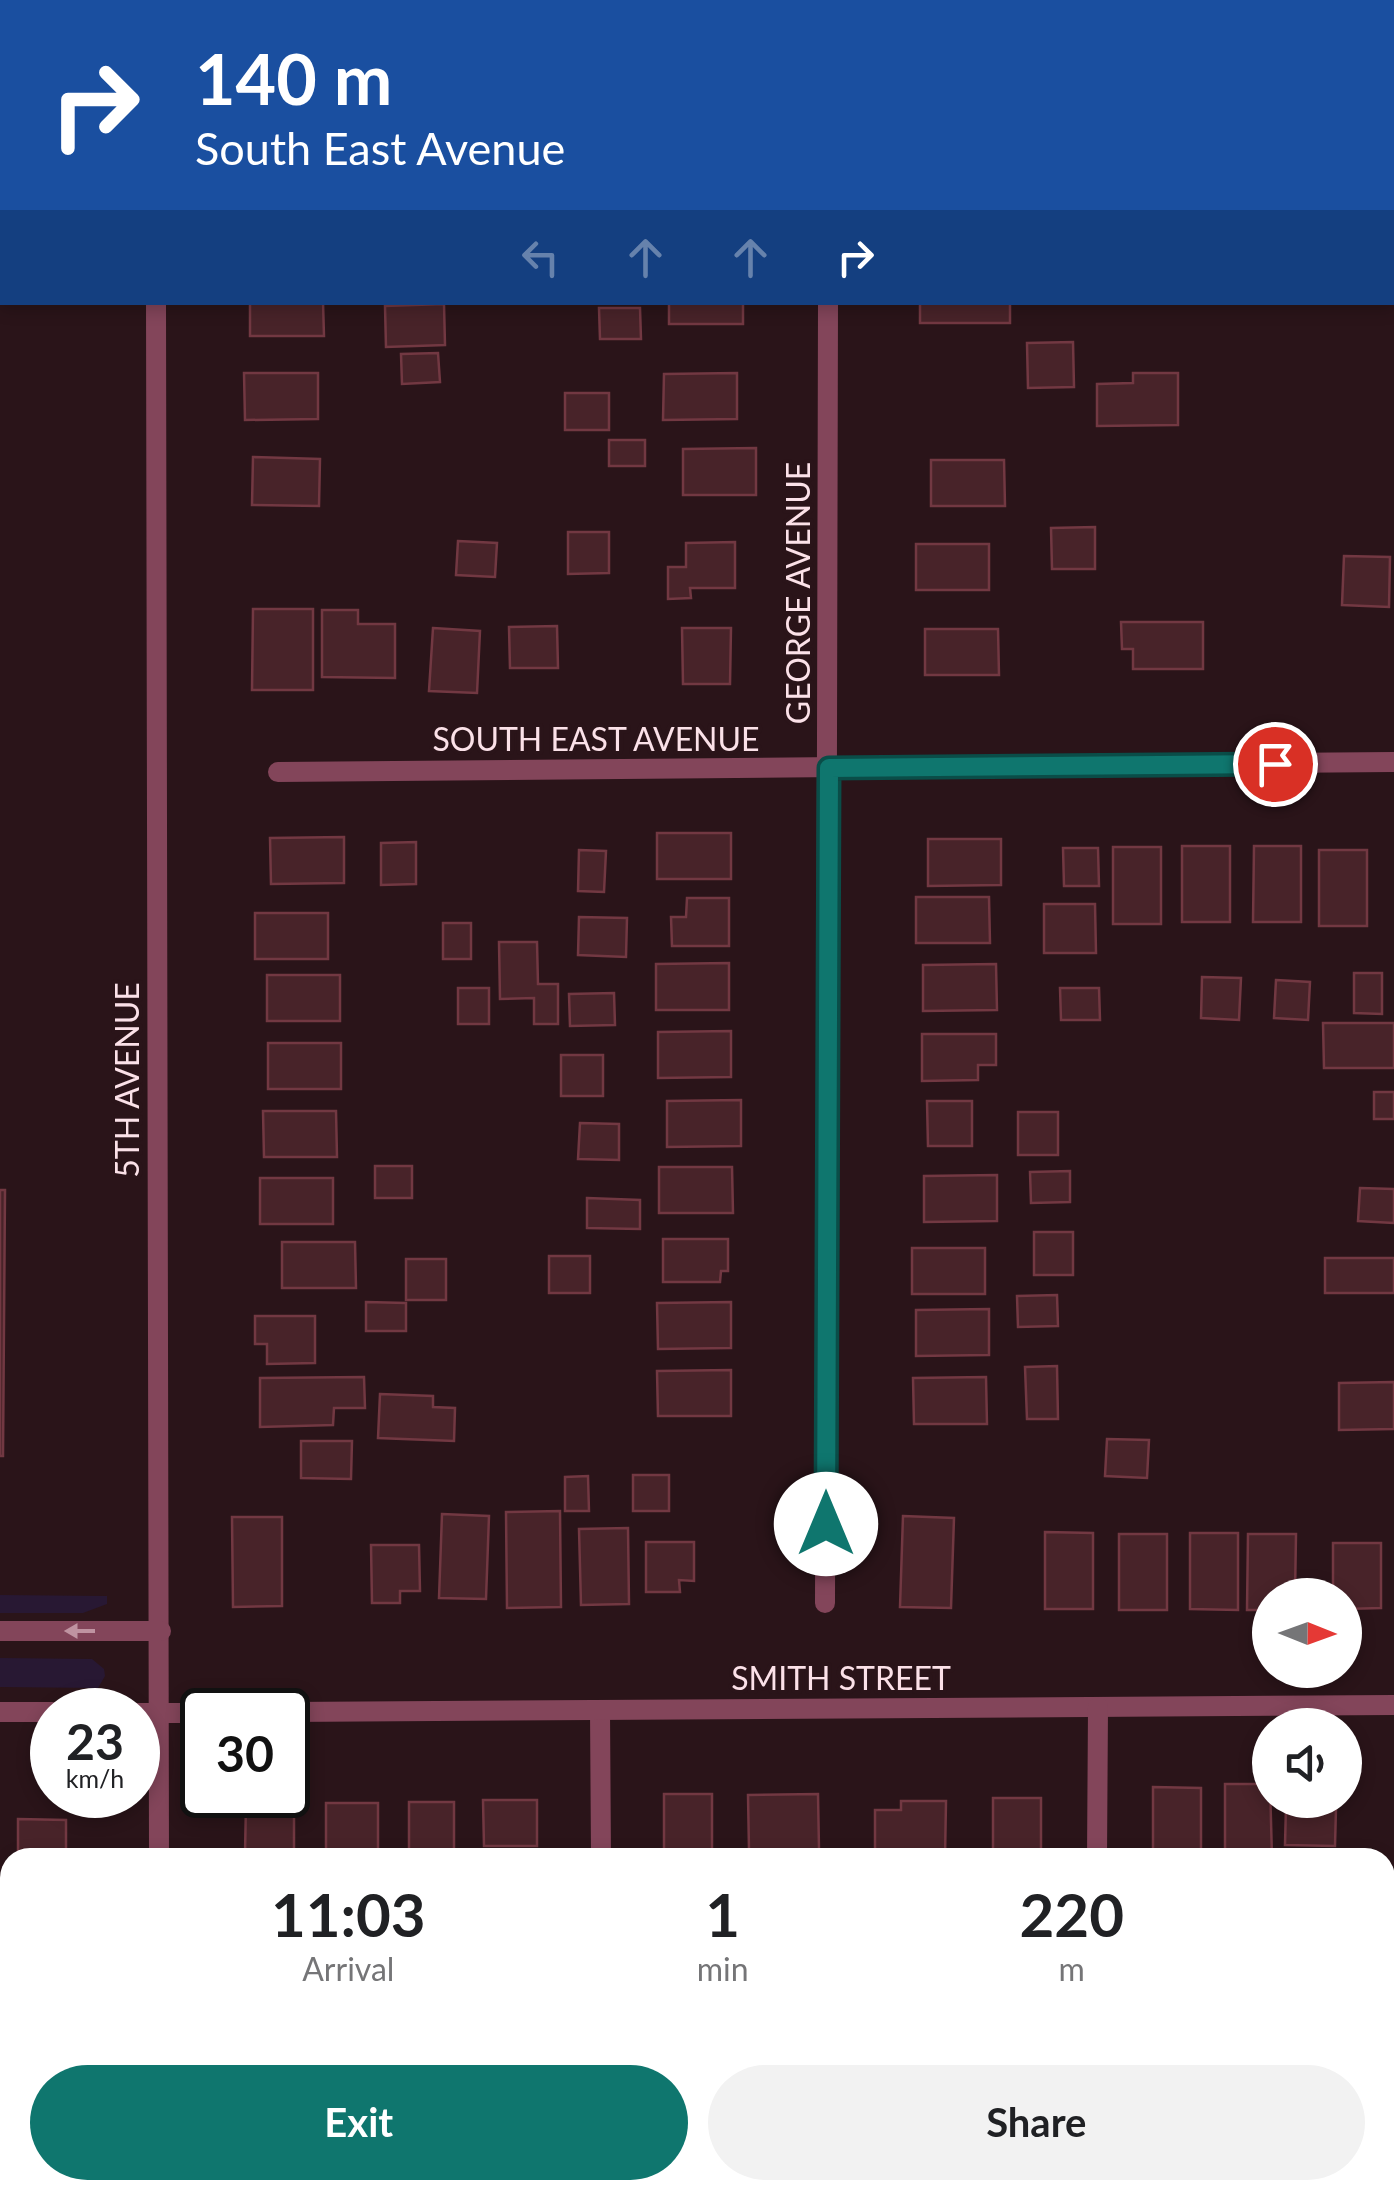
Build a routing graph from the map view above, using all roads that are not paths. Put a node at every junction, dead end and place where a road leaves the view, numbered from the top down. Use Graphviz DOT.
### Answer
graph roads {
  1 [pos="156,305"];
  2 [pos="828,305"];
  3 [pos="1394,762"];
  4 [pos="829,768"];
  5 [pos="278,772"];
  6 [pos="825,1604"];
  7 [pos="0,1631"];
  8 [pos="161,1631"];
  9 [pos="1394,1705"];
  10 [pos="1098,1707"];
  11 [pos="600,1711"];
  12 [pos="0,1712"];
  13 [pos="30,1712"];
  14 [pos="310,1712"];
  15 [pos="160,1713"];
  16 [pos="180,1713"];
  17 [pos="159,1818"];
  18 [pos="159,1848"];
  19 [pos="601,1848"];
  20 [pos="1098,1848"];
  1 -- 8 [label="street, 5TH AVENUE"];
  2 -- 4 [label="street, GEORGE AVENUE"];
  3 -- 4 [label="street, SOUTH EAST AVENUE"];
  4 -- 5 [label="street, SOUTH EAST AVENUE"];
  4 -- 6 [label="street, GEORGE AVENUE"];
  8 -- 7 [label="street, one-way"];
  8 -- 15 [label="street, 5TH AVENUE"];
  9 -- 10 [label="street, SMITH STREET"];
  10 -- 11 [label="street, SMITH STREET"];
  10 -- 20 [label="street"];
  11 -- 14 [label="street, SMITH STREET"];
  11 -- 19 [label="street"];
  12 -- 13 [label="street"];
  15 -- 16 [label="street"];
  17 -- 18 [label="street, 5TH AVENUE"];
}
